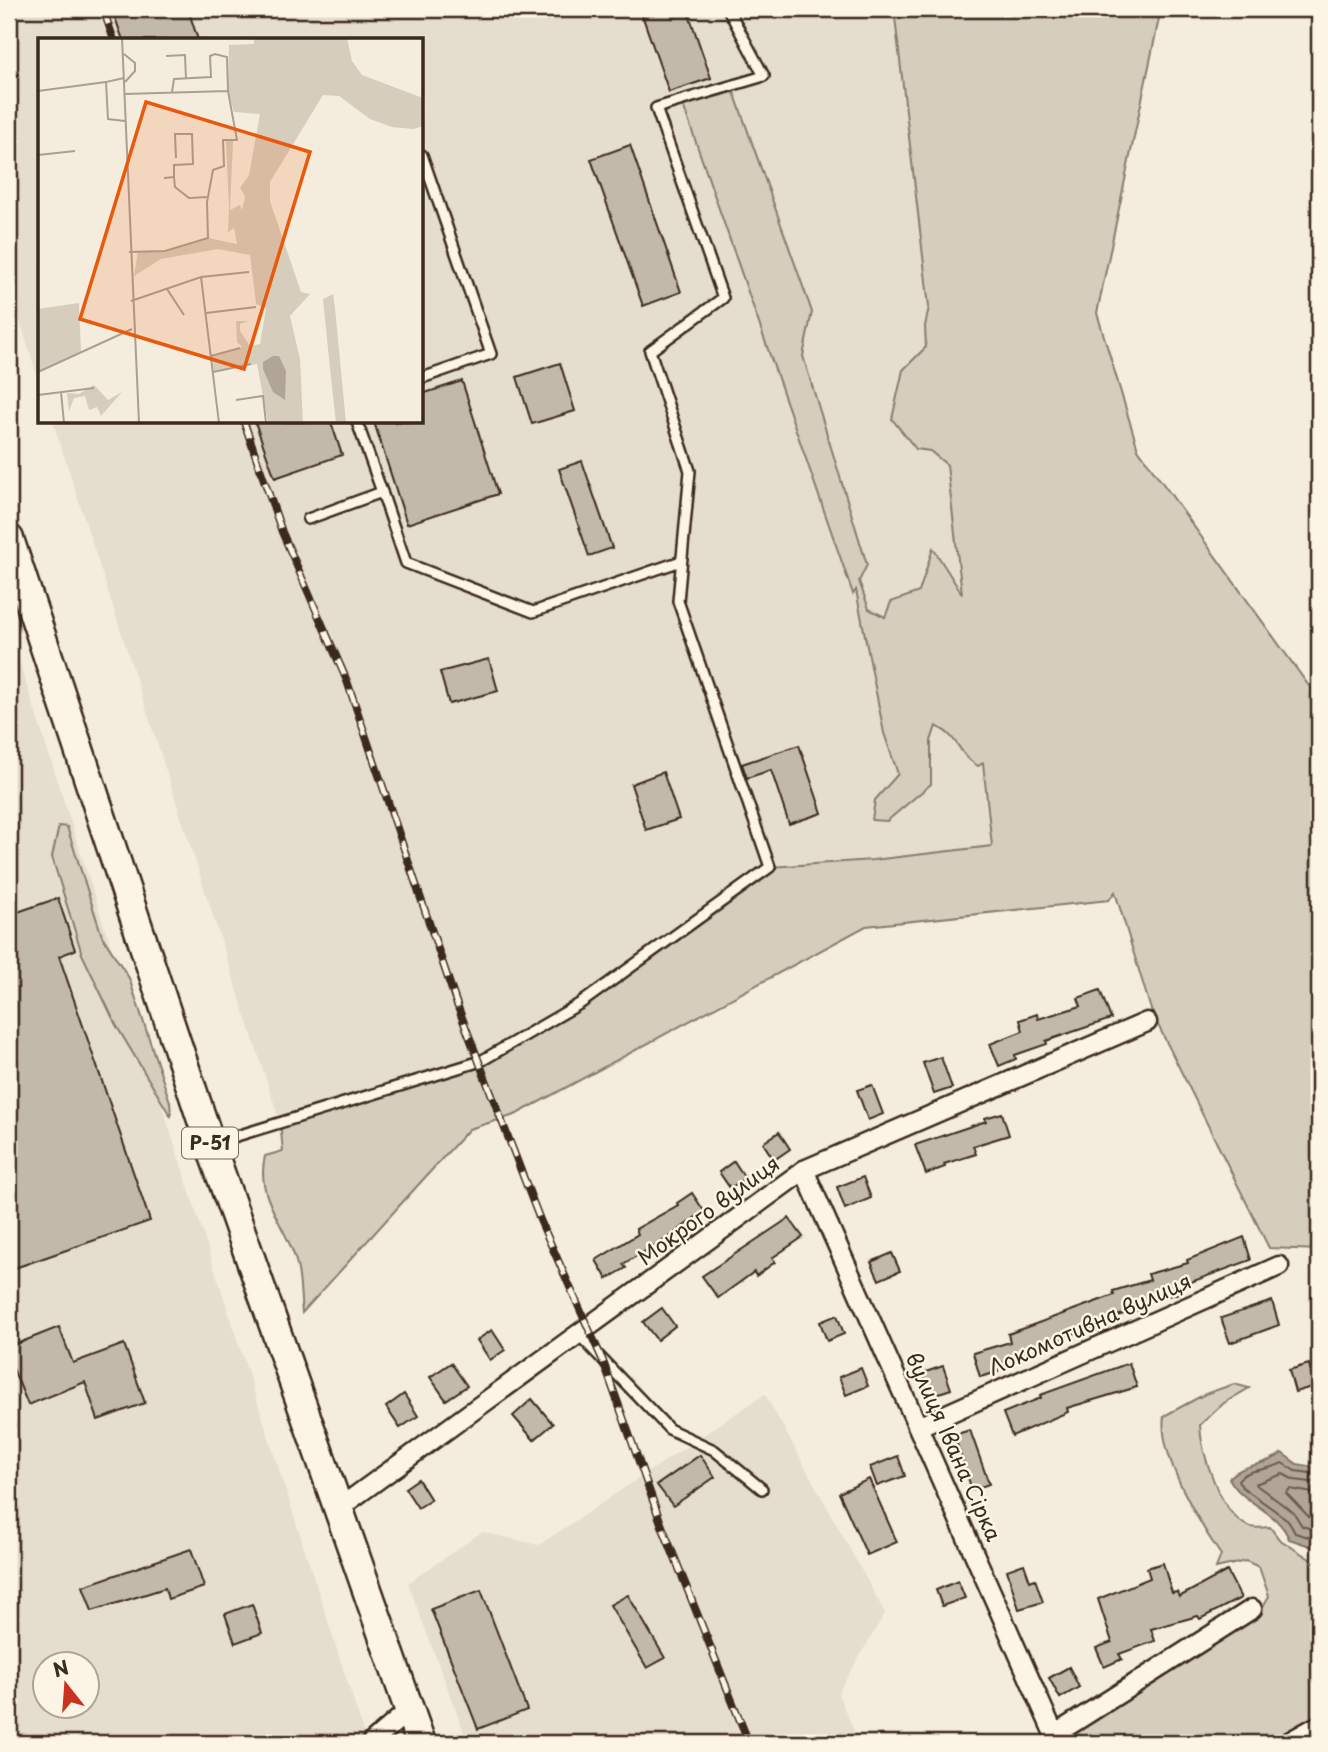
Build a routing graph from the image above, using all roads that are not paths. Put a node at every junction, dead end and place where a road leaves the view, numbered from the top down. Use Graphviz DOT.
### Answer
graph roads {
  1 [pos="728,9"];
  2 [pos="424,161"];
  3 [pos="424,377"];
  4 [pos="358,424"];
  5 [pos="382,492"];
  6 [pos="308,519"];
  7 [pos="9,539"];
  8 [pos="681,561"];
  9 [pos="1147,1022"];
  10 [pos="210,1144"];
  11 [pos="804,1170"];
  12 [pos="1279,1266"];
  13 [pos="578,1334"];
  14 [pos="920,1426"];
  15 [pos="762,1489"];
  16 [pos="340,1508"];
  17 [pos="1252,1609"];
  18 [pos="408,1710"];
  19 [pos="1319,1725"];
  20 [pos="1056,1739"];
  21 [pos="371,1743"];
  22 [pos="421,1743"];
  23 [pos="1287,1743"];
  1 -- 8 [label="lane"];
  2 -- 3 [label="lane"];
  4 -- 5 [label="lane"];
  5 -- 6 [label="lane"];
  5 -- 8 [label="lane"];
  7 -- 10 [label="main road, Р-51"];
  8 -- 10 [label="lane"];
  9 -- 11 [label="street, Мокрого вулиця"];
  10 -- 16 [label="main road, Р-51"];
  11 -- 13 [label="street, Мокрого вулиця"];
  11 -- 14 [label="street, вулиця Івана Сірка"];
  12 -- 14 [label="street, Локомотивна вулиця"];
  13 -- 15 [label="lane"];
  13 -- 16 [label="street, Мокрого вулиця"];
  14 -- 20 [label="street, вулиця Івана Сірка"];
  16 -- 18 [label="main road, Р-51"];
  17 -- 20 [label="street"];
  18 -- 21 [label="street"];
  18 -- 22 [label="main road, Р-51"];
  19 -- 23 [label="street"];
}
